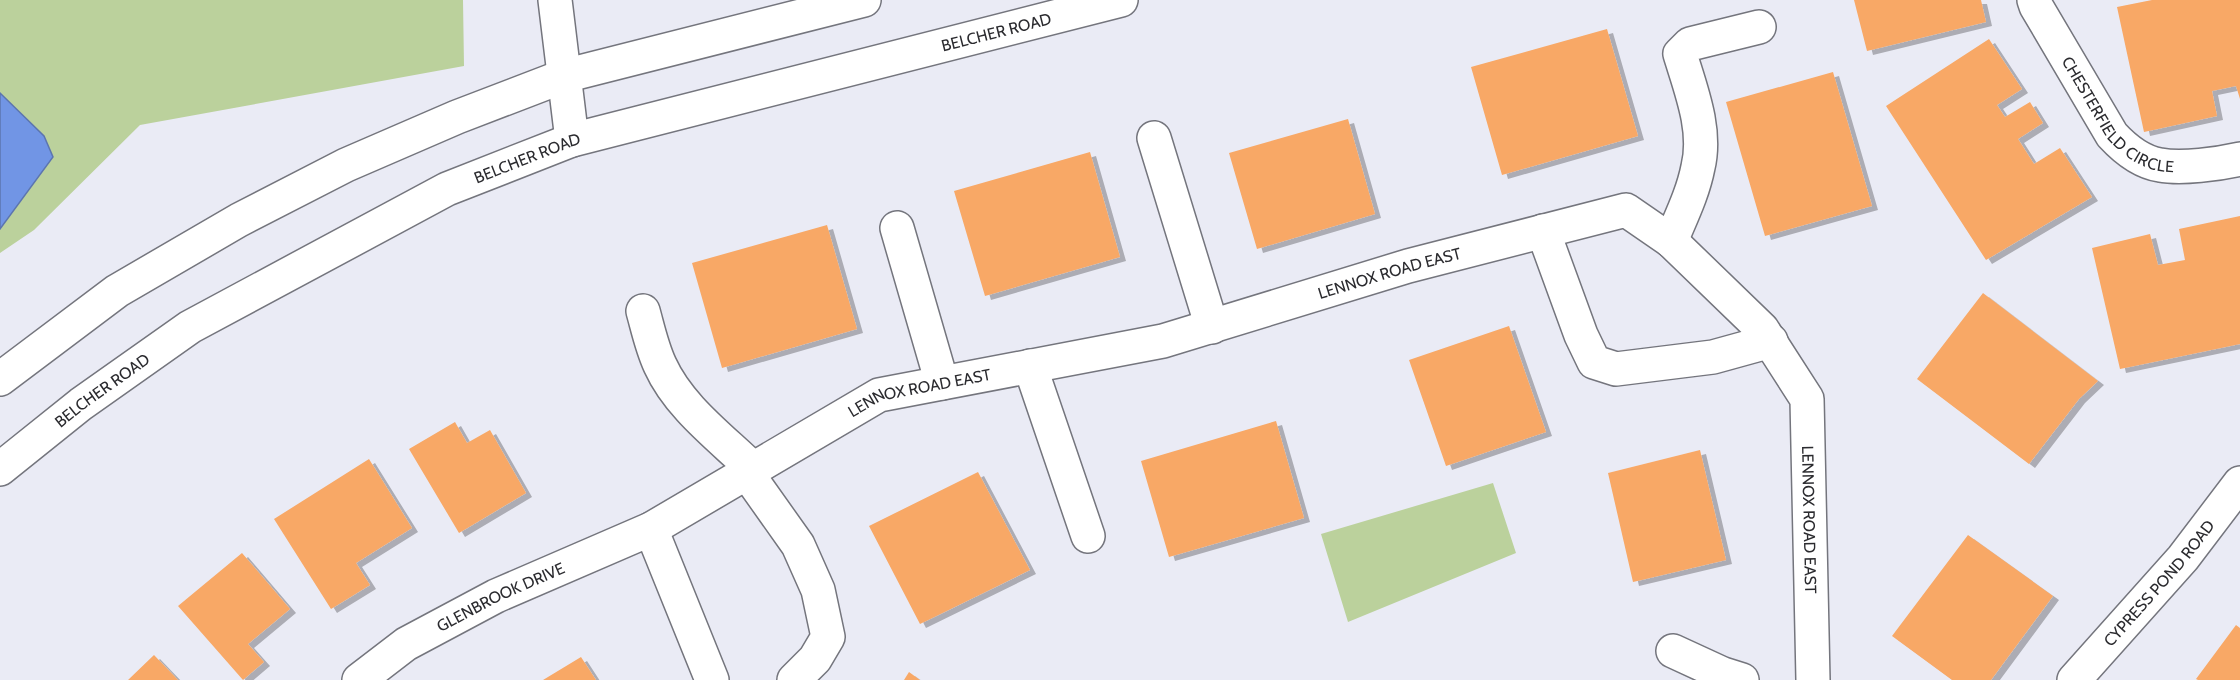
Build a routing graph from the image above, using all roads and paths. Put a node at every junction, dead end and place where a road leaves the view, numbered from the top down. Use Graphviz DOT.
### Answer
graph roads {
  1 [pos="555,0"];
  2 [pos="864,0"];
  3 [pos="1120,0"];
  4 [pos="2034,0"];
  5 [pos="1759,27"];
  6 [pos="564,76"];
  7 [pos="1154,138"];
  8 [pos="572,140"];
  9 [pos="2240,159"];
  10 [pos="897,228"];
  11 [pos="1543,231"];
  12 [pos="1671,241"];
  13 [pos="643,311"];
  14 [pos="1212,327"];
  15 [pos="1771,341"];
  16 [pos="1030,366"];
  17 [pos="0,379"];
  18 [pos="942,383"];
  19 [pos="0,469"];
  20 [pos="750,471"];
  21 [pos="2240,483"];
  22 [pos="651,529"];
  23 [pos="1088,536"];
  24 [pos="1673,651"];
  25 [pos="359,680"];
  26 [pos="712,680"];
  27 [pos="794,680"];
  28 [pos="1742,680"];
  29 [pos="1813,680"];
  30 [pos="2074,680"];
  1 -- 6 [label="street"];
  2 -- 6 [label="street"];
  3 -- 8 [label="street, BELCHER ROAD"];
  4 -- 9 [label="street, CHESTERFIELD CIRCLE"];
  5 -- 12 [label="street"];
  6 -- 8 [label="street"];
  6 -- 17 [label="street"];
  7 -- 14 [label="street"];
  8 -- 19 [label="street, BELCHER ROAD"];
  10 -- 18 [label="street"];
  11 -- 12 [label="street, LENNOX ROAD EAST"];
  11 -- 14 [label="street, LENNOX ROAD EAST"];
  11 -- 15 [label="street"];
  12 -- 15 [label="street, LENNOX ROAD EAST"];
  13 -- 20 [label="street"];
  14 -- 16 [label="street, LENNOX ROAD EAST"];
  15 -- 29 [label="street, LENNOX ROAD EAST"];
  16 -- 18 [label="street, LENNOX ROAD EAST"];
  16 -- 23 [label="street"];
  18 -- 20 [label="street, LENNOX ROAD EAST"];
  20 -- 22 [label="street, LENNOX ROAD EAST"];
  20 -- 27 [label="street"];
  21 -- 30 [label="street, CYPRESS POND ROAD"];
  22 -- 25 [label="street, GLENBROOK DRIVE"];
  22 -- 26 [label="street"];
  24 -- 28 [label="street"];
}
